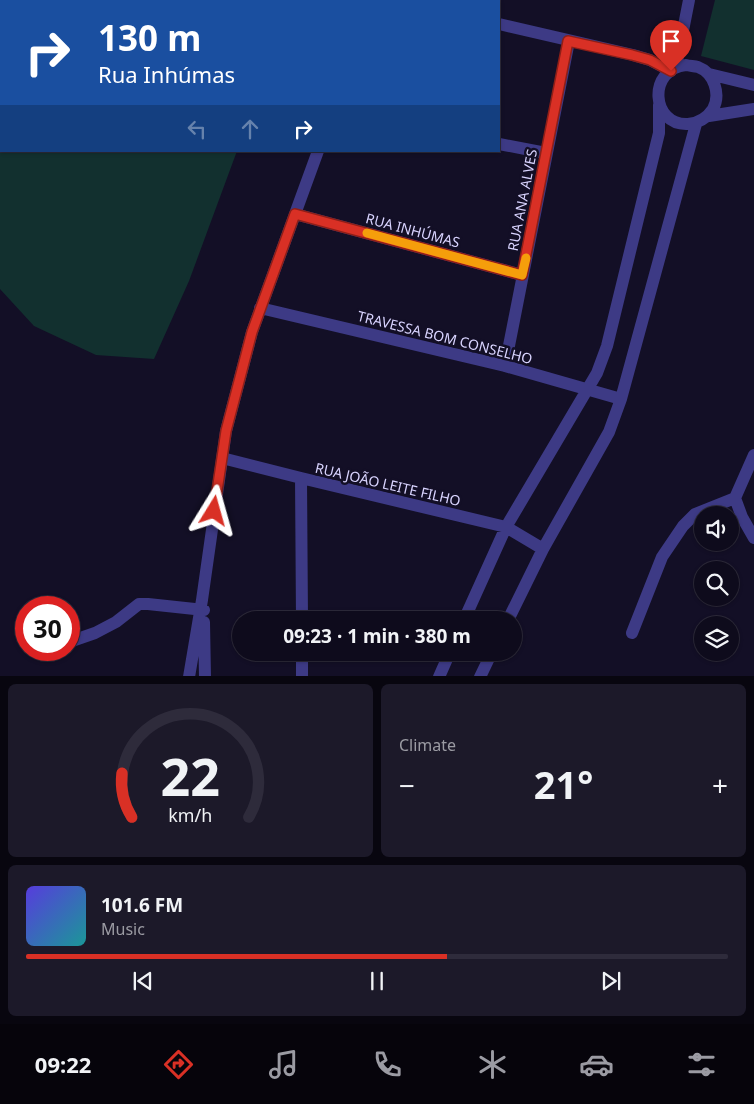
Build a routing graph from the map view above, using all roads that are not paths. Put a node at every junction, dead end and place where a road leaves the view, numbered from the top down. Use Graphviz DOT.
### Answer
graph roads {
  1 [pos="689,0"];
  2 [pos="500,24"];
  3 [pos="568,41"];
  4 [pos="674,69"];
  5 [pos="709,74"];
  6 [pos="754,85"];
  7 [pos="659,105"];
  8 [pos="754,109"];
  9 [pos="709,116"];
  10 [pos="696,124"];
  11 [pos="500,144"];
  12 [pos="318,152"];
  13 [pos="546,153"];
  14 [pos="295,214"];
  15 [pos="522,275"];
  16 [pos="260,308"];
  17 [pos="505,366"];
  18 [pos="587,390"];
  19 [pos="621,399"];
  20 [pos="754,455"];
  21 [pos="222,458"];
  22 [pos="301,478"];
  23 [pos="735,498"];
  24 [pos="506,527"];
  25 [pos="754,538"];
  26 [pos="543,549"];
  27 [pos="202,607"];
  28 [pos="302,611"];
  29 [pos="468,611"];
  30 [pos="512,611"];
  31 [pos="632,634"];
  32 [pos="80,638"];
  33 [pos="302,661"];
  34 [pos="446,661"];
  35 [pos="488,661"];
  36 [pos="189,676"];
  37 [pos="205,676"];
  38 [pos="302,676"];
  39 [pos="439,676"];
  40 [pos="480,676"];
  1 -- 4 [label="street"];
  2 -- 3 [label="street"];
  3 -- 4 [label="street"];
  3 -- 13 [label="street, RUA ANA ALVES"];
  4 -- 5 [label="street"];
  4 -- 7 [label="street"];
  5 -- 6 [label="street"];
  5 -- 9 [label="street"];
  7 -- 10 [label="street"];
  7 -- 18 [label="street"];
  8 -- 9 [label="street"];
  9 -- 10 [label="street"];
  10 -- 19 [label="street"];
  11 -- 13 [label="street"];
  12 -- 14 [label="street"];
  13 -- 15 [label="street, RUA ANA ALVES"];
  14 -- 15 [label="street, RUA INHÚMAS"];
  14 -- 16 [label="street"];
  15 -- 17 [label="street, RUA ANA ALVES"];
  16 -- 17 [label="street, TRAVESSA BOM CONSELHO"];
  16 -- 21 [label="street"];
  17 -- 18 [label="street, TRAVESSA BOM CONSELHO"];
  18 -- 19 [label="street, TRAVESSA BOM CONSELHO"];
  18 -- 24 [label="street"];
  19 -- 26 [label="street"];
  20 -- 23 [label="street"];
  21 -- 22 [label="street, RUA JOÃO LEITE FILHO"];
  21 -- 27 [label="street"];
  22 -- 24 [label="street, RUA JOÃO LEITE FILHO"];
  22 -- 28 [label="street"];
  23 -- 25 [label="street"];
  23 -- 31 [label="street"];
  24 -- 26 [label="street, RUA JOÃO LEITE FILHO"];
  24 -- 29 [label="street"];
  26 -- 30 [label="street"];
  27 -- 32 [label="street"];
  27 -- 36 [label="street"];
  27 -- 37 [label="street"];
  33 -- 38 [label="street"];
  34 -- 39 [label="street"];
  35 -- 40 [label="street"];
}
